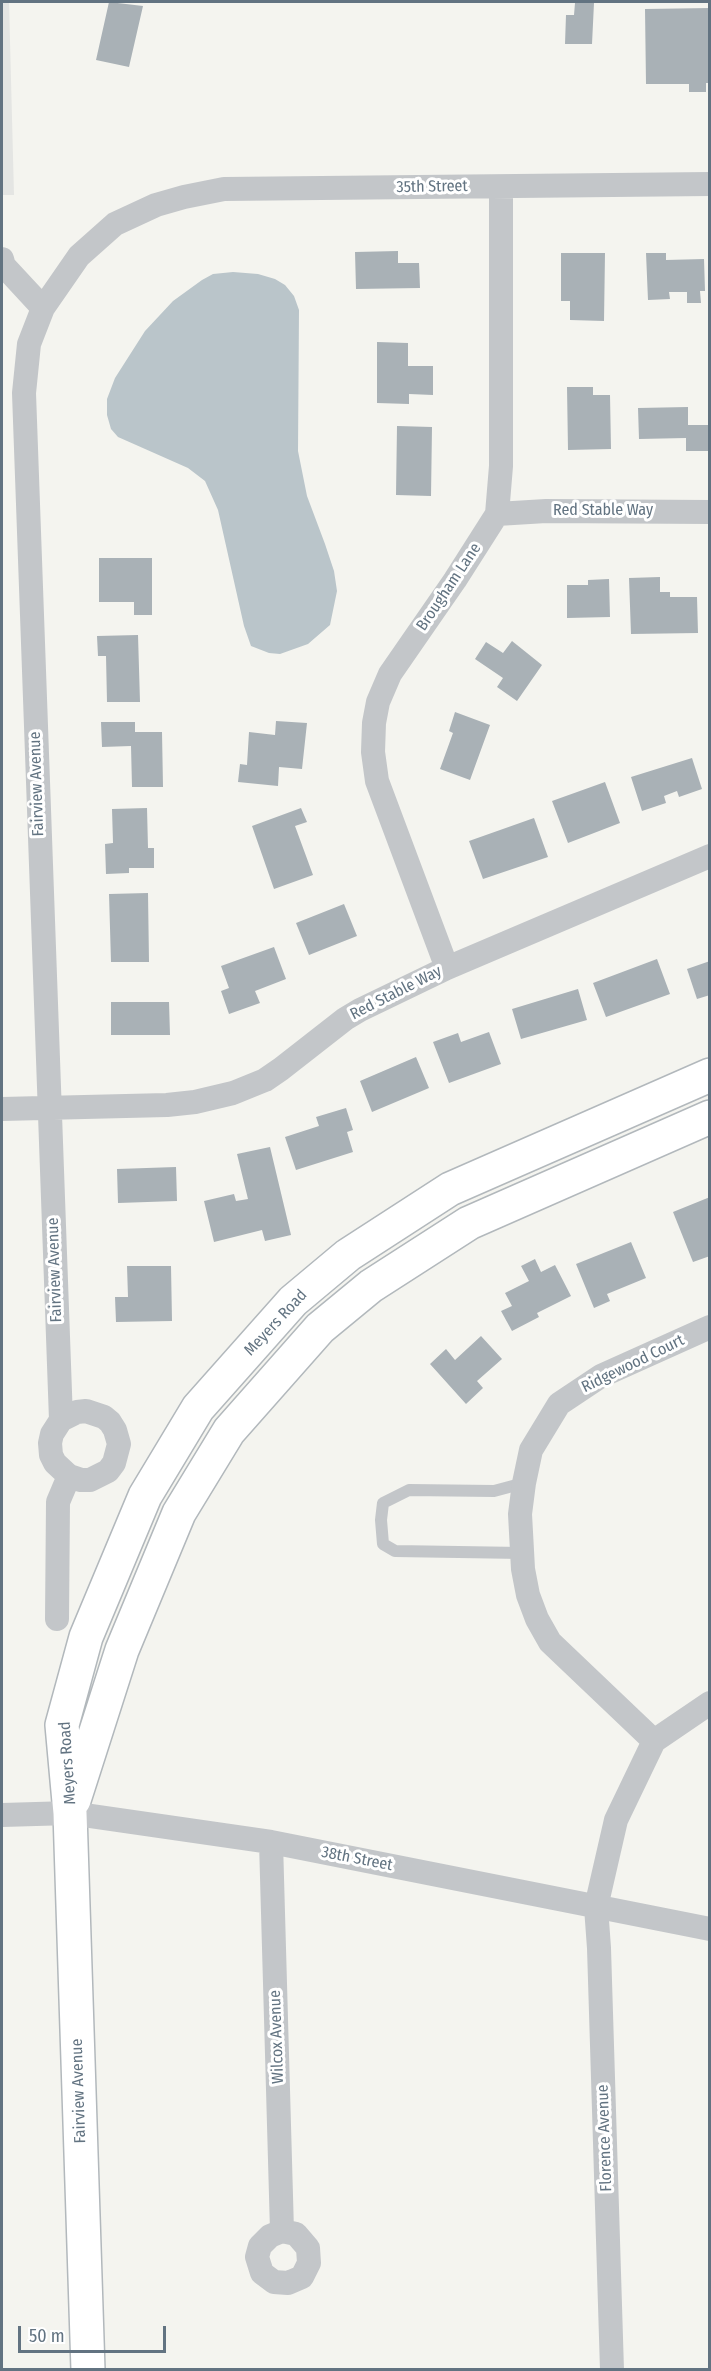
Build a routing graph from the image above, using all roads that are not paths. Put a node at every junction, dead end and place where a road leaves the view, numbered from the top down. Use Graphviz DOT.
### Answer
graph roads {
  1 [pos="710,184"];
  2 [pos="501,187"];
  3 [pos="156,205"];
  4 [pos="2,259"];
  5 [pos="43,308"];
  6 [pos="13,394"];
  7 [pos="710,512"];
  8 [pos="496,514"];
  9 [pos="710,856"];
  10 [pos="447,968"];
  11 [pos="710,1075"];
  12 [pos="2,1108"];
  13 [pos="48,1108"];
  14 [pos="710,1117"];
  15 [pos="710,1327"];
  16 [pos="61,1420"];
  17 [pos="69,1476"];
  18 [pos="524,1483"];
  19 [pos="522,1553"];
  20 [pos="57,1619"];
  21 [pos="710,1703"];
  22 [pos="654,1741"];
  23 [pos="70,1813"];
  24 [pos="2,1815"];
  25 [pos="271,1842"];
  26 [pos="596,1907"];
  27 [pos="710,1929"];
  28 [pos="282,2231"];
  29 [pos="88,2370"];
  30 [pos="612,2370"];
  1 -- 2 [label="street, 35th Street"];
  2 -- 3 [label="street, 35th Street"];
  2 -- 8 [label="street, Brougham Lane"];
  3 -- 5 [label="street, Fairview Avenue"];
  4 -- 5 [label="street"];
  5 -- 6 [label="street, Fairview Avenue"];
  6 -- 13 [label="street, Fairview Avenue"];
  7 -- 8 [label="street, Red Stable Way"];
  8 -- 10 [label="street, Brougham Lane"];
  9 -- 10 [label="street, Red Stable Way"];
  10 -- 13 [label="street, Red Stable Way"];
  11 -- 23 [label="street, Meyers Road"];
  12 -- 13 [label="street, Red Stable Way"];
  13 -- 16 [label="street, Fairview Avenue"];
  14 -- 23 [label="street, Meyers Road"];
  15 -- 18 [label="street, Ridgewood Court"];
  16 -- 17 [label="street, Fairview Avenue"];
  16 -- 17 [label="street"];
  17 -- 20 [label="street"];
  18 -- 19 [label="street, Ridgewood Court"];
  18 -- 19 [label="lane"];
  19 -- 22 [label="street, Ridgewood Court"];
  21 -- 22 [label="street"];
  22 -- 26 [label="street, Florence Avenue"];
  23 -- 24 [label="street, 38th Street"];
  23 -- 25 [label="street, 38th Street"];
  23 -- 29 [label="street, Fairview Avenue"];
  25 -- 26 [label="street, 38th Street"];
  25 -- 28 [label="street, Wilcox Avenue"];
  26 -- 27 [label="street, 38th Street"];
  26 -- 30 [label="street, Florence Avenue"];
}
